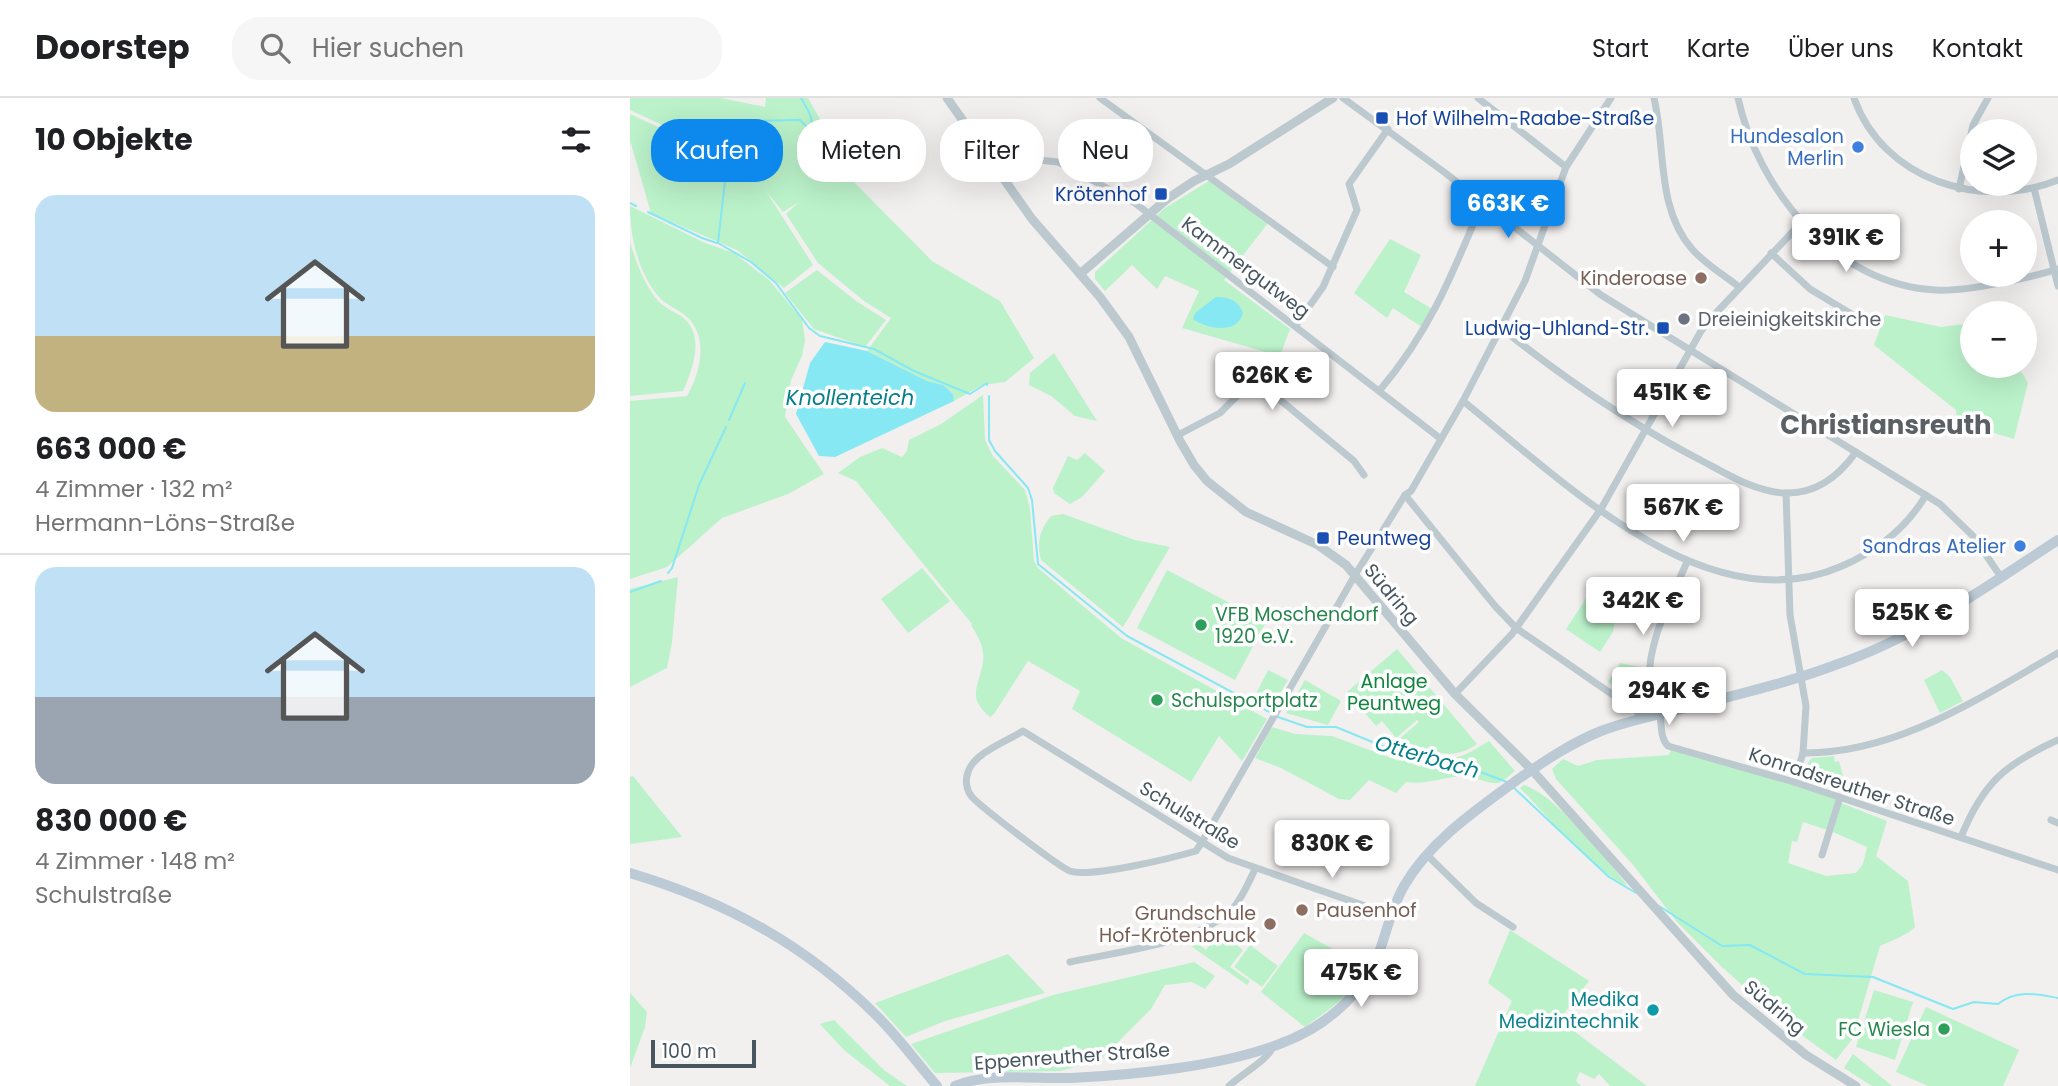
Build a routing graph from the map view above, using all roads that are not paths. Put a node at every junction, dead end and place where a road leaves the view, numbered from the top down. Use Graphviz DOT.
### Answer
graph roads {
  1 [pos="947,98"];
  2 [pos="1100,98"];
  3 [pos="1332,98"];
  4 [pos="1343,98"];
  5 [pos="1478,98"];
  6 [pos="1611,98"];
  7 [pos="1654,98"];
  8 [pos="1738,98"];
  9 [pos="1854,98"];
  10 [pos="1987,98"];
  11 [pos="961,119"];
  12 [pos="1388,129"];
  13 [pos="1044,161"];
  14 [pos="1566,167"];
  15 [pos="1208,175"];
  16 [pos="2058,180"];
  17 [pos="1004,182"];
  18 [pos="2037,187"];
  19 [pos="1958,188"];
  20 [pos="2036,196"];
  21 [pos="1482,203"];
  22 [pos="1150,212"];
  23 [pos="1801,223"];
  24 [pos="1538,247"];
  25 [pos="1771,253"];
  26 [pos="1333,267"];
  27 [pos="2056,270"];
  28 [pos="1080,274"];
  29 [pos="2058,286"];
  30 [pos="1739,287"];
  31 [pos="1853,316"];
  32 [pos="1296,325"];
  33 [pos="1501,328"];
  34 [pos="1691,351"];
  35 [pos="1380,390"];
  36 [pos="1463,401"];
  37 [pos="1646,430"];
  38 [pos="1178,435"];
  39 [pos="1441,439"];
  40 [pos="1856,452"];
  41 [pos="1364,475"];
  42 [pos="1786,493"];
  43 [pos="1405,495"];
  44 [pos="1926,495"];
  45 [pos="1601,509"];
  46 [pos="2058,540"];
  47 [pos="1687,562"];
  48 [pos="1355,575"];
  49 [pos="2001,577"];
  50 [pos="1789,580"];
  51 [pos="1516,628"];
  52 [pos="2058,653"];
  53 [pos="1802,677"];
  54 [pos="1455,694"];
  55 [pos="1659,714"];
  56 [pos="1645,718"];
  57 [pos="2058,740"];
  58 [pos="1803,753"];
  59 [pos="1532,770"];
  60 [pos="1794,782"];
  61 [pos="1840,797"];
  62 [pos="1961,837"];
  63 [pos="1202,842"];
  64 [pos="1427,855"];
  65 [pos="1822,855"];
  66 [pos="1255,869"];
  67 [pos="2058,870"];
  68 [pos="630,873"];
  69 [pos="1391,915"];
  70 [pos="1513,927"];
  71 [pos="1070,962"];
  72 [pos="1273,1046"];
  73 [pos="937,1086"];
  74 [pos="956,1086"];
  75 [pos="1229,1086"];
  76 [pos="1856,1086"];
  1 -- 11 [label="street, Südring"];
  2 -- 15 [label="street"];
  3 -- 15 [label="street"];
  4 -- 12 [label="street"];
  5 -- 14 [label="street"];
  6 -- 14 [label="street"];
  7 -- 30 [label="street"];
  8 -- 23 [label="street"];
  9 -- 19 [label="street"];
  10 -- 19 [label="street"];
  12 -- 21 [label="street"];
  12 -- 26 [label="street"];
  13 -- 22 [label="street, Kammergutweg"];
  14 -- 24 [label="street"];
  15 -- 22 [label="street"];
  15 -- 26 [label="street"];
  16 -- 18 [label="street"];
  17 -- 28 [label="street, Südring"];
  20 -- 27 [label="street"];
  21 -- 24 [label="street"];
  21 -- 35 [label="street"];
  22 -- 28 [label="street"];
  22 -- 32 [label="street, Kammergutweg"];
  23 -- 25 [label="street"];
  23 -- 27 [label="street"];
  24 -- 33 [label="street"];
  24 -- 34 [label="street"];
  25 -- 30 [label="street"];
  25 -- 31 [label="street"];
  26 -- 32 [label="street"];
  27 -- 29 [label="street"];
  28 -- 38 [label="street, Südring"];
  30 -- 34 [label="street"];
  32 -- 35 [label="street, Kammergutweg"];
  33 -- 36 [label="street"];
  33 -- 37 [label="street"];
  34 -- 37 [label="street"];
  34 -- 40 [label="street"];
  35 -- 39 [label="street, Kammergutweg"];
  36 -- 39 [label="street"];
  36 -- 45 [label="street"];
  37 -- 42 [label="street"];
  37 -- 45 [label="street"];
  38 -- 41 [label="street"];
  38 -- 48 [label="street, Südring"];
  39 -- 43 [label="street"];
  40 -- 42 [label="street"];
  40 -- 44 [label="street"];
  42 -- 50 [label="street"];
  43 -- 48 [label="street"];
  43 -- 51 [label="street"];
  44 -- 49 [label="street"];
  44 -- 50 [label="street"];
  45 -- 47 [label="street"];
  45 -- 51 [label="street"];
  46 -- 49 [label="main road, Eppenreuther Straße"];
  47 -- 50 [label="street"];
  47 -- 55 [label="street"];
  48 -- 54 [label="street, Südring"];
  48 -- 63 [label="street"];
  49 -- 53 [label="main road, Eppenreuther Straße"];
  50 -- 53 [label="street"];
  51 -- 54 [label="street"];
  51 -- 56 [label="street"];
  52 -- 58 [label="street"];
  53 -- 55 [label="main road, Eppenreuther Straße"];
  53 -- 58 [label="street"];
  54 -- 59 [label="street, Südring"];
  55 -- 56 [label="main road, Eppenreuther Straße"];
  55 -- 60 [label="street, Konradsreuther Straße"];
  56 -- 59 [label="main road, Eppenreuther Straße"];
  57 -- 62 [label="street"];
  58 -- 60 [label="street"];
  59 -- 64 [label="main road, Eppenreuther Straße"];
  59 -- 76 [label="street, Südring"];
  60 -- 61 [label="street, Konradsreuther Straße"];
  61 -- 62 [label="street, Konradsreuther Straße"];
  61 -- 65 [label="street"];
  62 -- 67 [label="street, Konradsreuther Straße"];
  63 -- 63 [label="street, Schulstraße"];
  63 -- 66 [label="street, Schulstraße"];
  64 -- 69 [label="main road, Eppenreuther Straße"];
  64 -- 70 [label="street"];
  66 -- 69 [label="street, Schulstraße"];
  66 -- 71 [label="street"];
  68 -- 73 [label="main road"];
  69 -- 72 [label="main road, Eppenreuther Straße"];
  72 -- 74 [label="main road, Eppenreuther Straße"];
  72 -- 75 [label="street, Eppenreuther Straße"];
}
